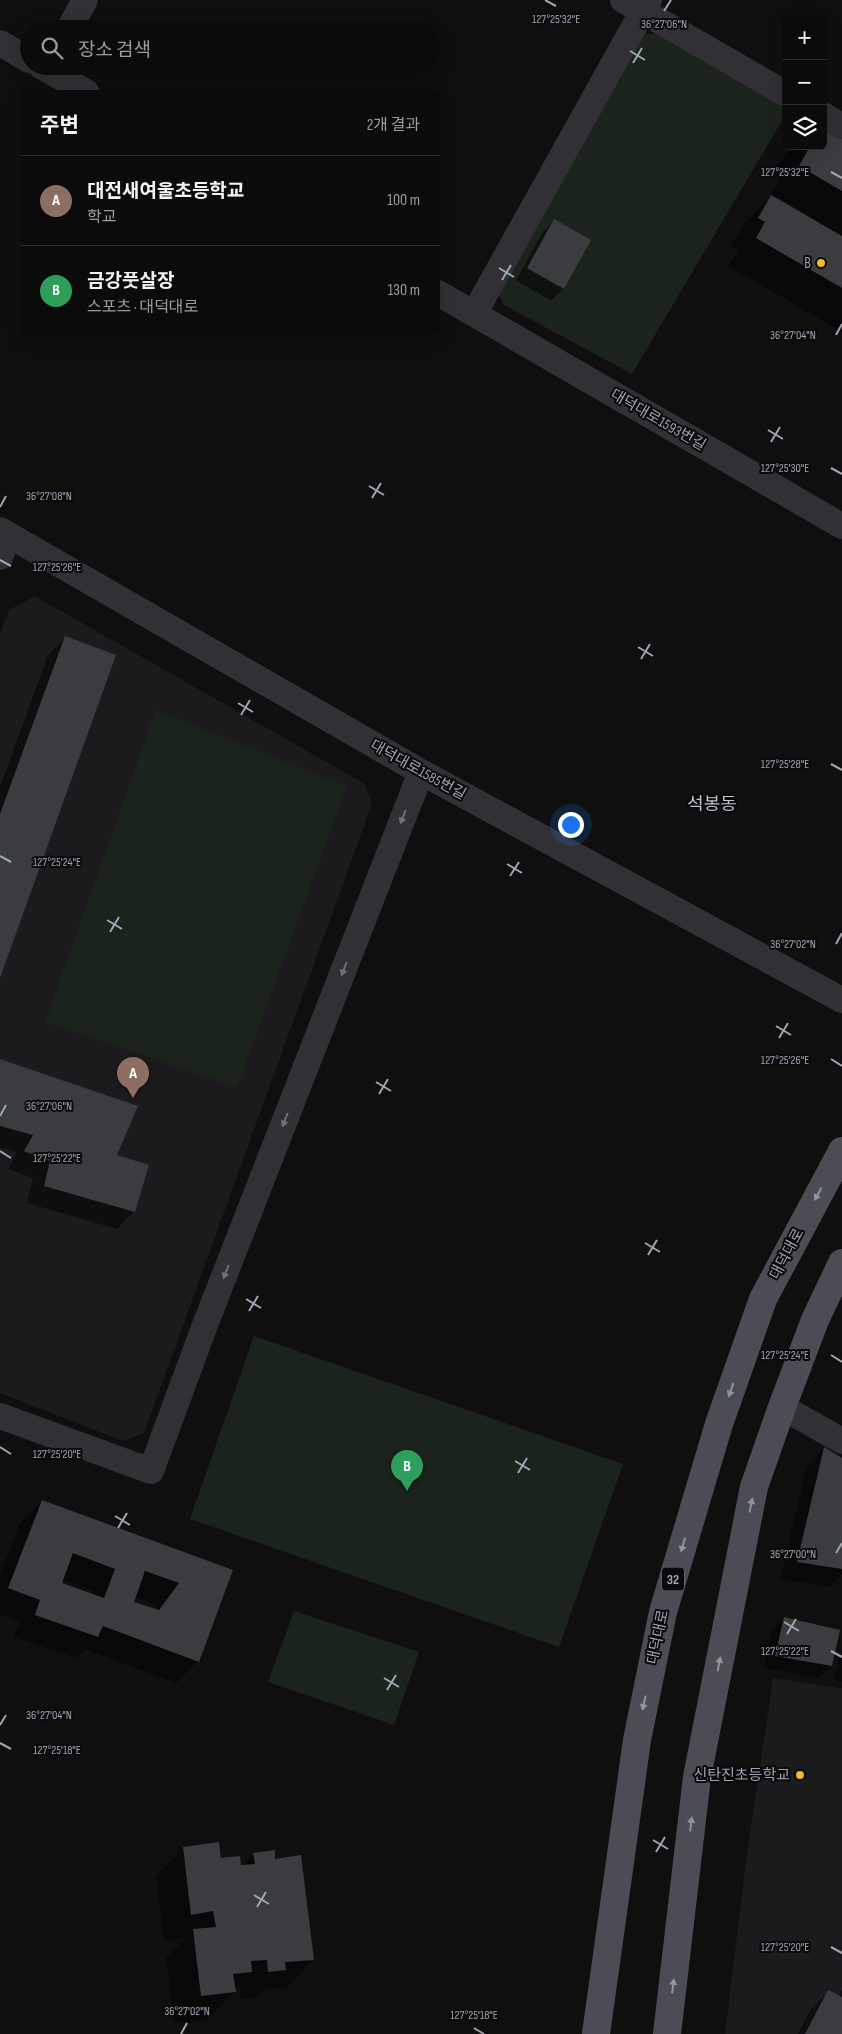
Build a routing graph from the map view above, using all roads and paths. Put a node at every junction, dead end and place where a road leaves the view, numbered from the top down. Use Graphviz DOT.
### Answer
graph roads {
  1 [pos="85,0"];
  2 [pos="638,4"];
  3 [pos="74,20"];
  4 [pos="0,43"];
  5 [pos="20,54"];
  6 [pos="58,75"];
  7 [pos="83,90"];
  8 [pos="782,92"];
  9 [pos="827,117"];
  10 [pos="842,126"];
  11 [pos="440,294"];
  12 [pos="474,314"];
  13 [pos="842,526"];
  14 [pos="3,541"];
  15 [pos="421,772"];
  16 [pos="842,1000"];
  17 [pos="842,1151"];
  18 [pos="842,1263"];
  19 [pos="782,1407"];
  20 [pos="0,1416"];
  21 [pos="842,1441"];
  22 [pos="596,2034"];
  23 [pos="667,2034"];
  1 -- 3 [label="street"];
  2 -- 8 [label="street"];
  2 -- 12 [label="street"];
  4 -- 5 [label="street"];
  6 -- 7 [label="street"];
  9 -- 10 [label="street"];
  11 -- 12 [label="street, 대덕대로1593번길"];
  12 -- 13 [label="street, 대덕대로1593번길"];
  14 -- 15 [label="street, 대덕대로1585번길"];
  15 -- 16 [label="street, 대덕대로1585번길"];
  15 -- 20 [label="street, one-way"];
  17 -- 22 [label="main road, 대덕대로 / 32, one-way"];
  18 -- 19 [label="main road"];
  19 -- 21 [label="street"];
  23 -- 19 [label="main road, one-way"];
}
